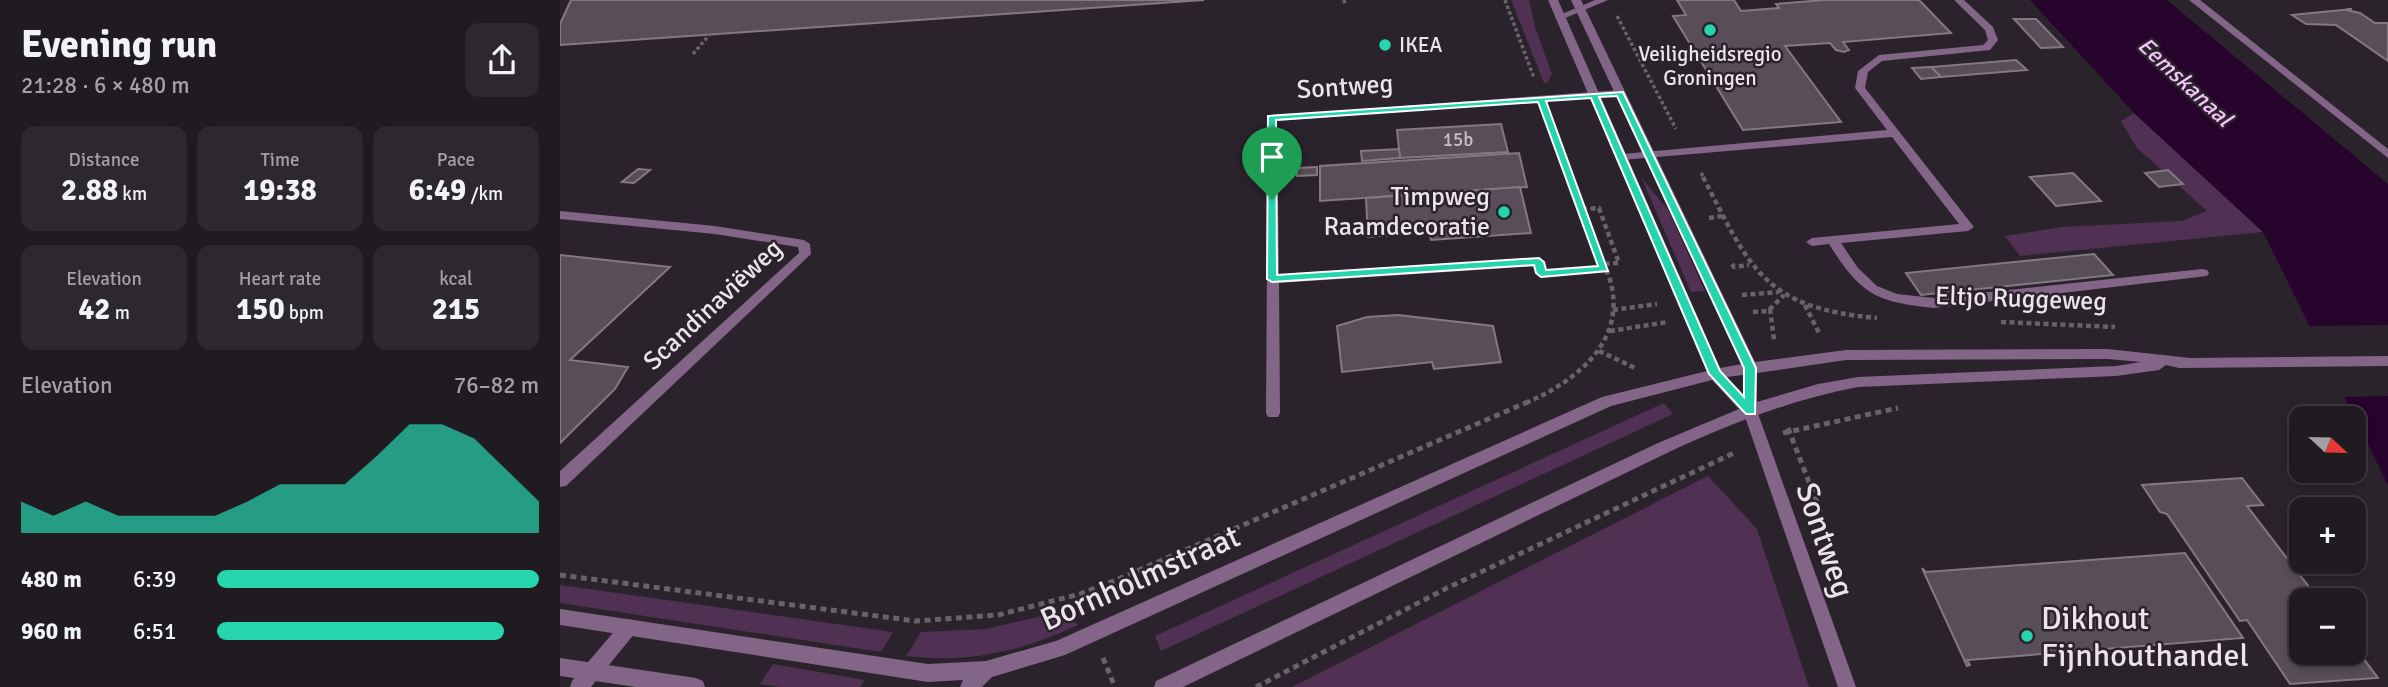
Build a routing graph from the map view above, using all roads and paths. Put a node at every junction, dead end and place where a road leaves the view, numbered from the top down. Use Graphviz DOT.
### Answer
graph roads {
  1 [pos="1505,0"];
  2 [pos="1553,0"];
  3 [pos="1603,0"];
  4 [pos="1959,0"];
  5 [pos="2194,0"];
  6 [pos="1578,5"];
  7 [pos="1560,17"];
  8 [pos="710,34"];
  9 [pos="693,54"];
  10 [pos="1620,93"];
  11 [pos="1594,95"];
  12 [pos="1541,99"];
  13 [pos="1895,133"];
  14 [pos="1649,154"];
  15 [pos="2388,155"];
  16 [pos="1622,157"];
  17 [pos="1582,209"];
  18 [pos="560,215"];
  19 [pos="1724,216"];
  20 [pos="1714,230"];
  21 [pos="1833,240"];
  22 [pos="1812,242"];
  23 [pos="1727,254"];
  24 [pos="1539,262"];
  25 [pos="1750,265"];
  26 [pos="1604,266"];
  27 [pos="2202,273"];
  28 [pos="1272,279"];
  29 [pos="1784,295"];
  30 [pos="1889,319"];
  31 [pos="1997,322"];
  32 [pos="2118,328"];
  33 [pos="2388,361"];
  34 [pos="2187,362"];
  35 [pos="1750,368"];
  36 [pos="1715,374"];
  37 [pos="1750,411"];
  38 [pos="1273,413"];
  39 [pos="1864,413"];
  40 [pos="1788,431"];
  41 [pos="1759,440"];
  42 [pos="560,481"];
  43 [pos="560,575"];
  44 [pos="560,617"];
  45 [pos="629,627"];
  46 [pos="560,667"];
  47 [pos="592,672"];
  48 [pos="988,679"];
  49 [pos="579,687"];
  50 [pos="695,687"];
  51 [pos="969,687"];
  52 [pos="1163,687"];
  53 [pos="1256,687"];
  54 [pos="1847,687"];
  1 -- 12 [label="path"];
  2 -- 7 [label="street, Sontweg"];
  3 -- 6 [label="street"];
  4 -- 13 [label="street"];
  5 -- 15 [label="street"];
  6 -- 7 [label="street"];
  6 -- 10 [label="street, Sontweg"];
  7 -- 11 [label="street, Sontweg"];
  8 -- 9 [label="path"];
  10 -- 11 [label="street, Sontweg"];
  10 -- 14 [label="street, Sontweg"];
  11 -- 12 [label="street, Sontweg"];
  11 -- 16 [label="street, Sontweg"];
  12 -- 17 [label="path"];
  12 -- 28 [label="street, Sontweg"];
  13 -- 14 [label="street"];
  13 -- 21 [label="street"];
  14 -- 16 [label="street"];
  14 -- 35 [label="street, Sontweg"];
  16 -- 36 [label="street, Sontweg"];
  17 -- 26 [label="path"];
  17 -- 26 [label="path"];
  18 -- 42 [label="street, Scandinaviëweg"];
  19 -- 20 [label="path"];
  21 -- 22 [label="street"];
  21 -- 27 [label="street"];
  23 -- 25 [label="path"];
  24 -- 26 [label="path"];
  24 -- 28 [label="street"];
  26 -- 43 [label="path, Bornholmstraat"];
  28 -- 38 [label="street, Sontweg"];
  29 -- 30 [label="path"];
  31 -- 32 [label="path, Eltjo Ruggeweg"];
  33 -- 34 [label="street, Eltjo Ruggeweg"];
  34 -- 35 [label="street, Eltjo Ruggeweg"];
  34 -- 37 [label="street, Eltjo Ruggeweg"];
  35 -- 36 [label="street, Eltjo Ruggeweg"];
  35 -- 37 [label="street, Sontweg"];
  36 -- 37 [label="street, Sontweg"];
  36 -- 48 [label="street, Bornholmstraat"];
  37 -- 41 [label="street, Sontweg"];
  37 -- 52 [label="street"];
  39 -- 40 [label="path"];
  41 -- 53 [label="path"];
  41 -- 54 [label="street, Sontweg"];
  44 -- 45 [label="street, Bornholmstraat"];
  45 -- 47 [label="street"];
  45 -- 48 [label="street, Bornholmstraat"];
  46 -- 47 [label="street"];
  47 -- 49 [label="street"];
  47 -- 50 [label="street"];
  48 -- 51 [label="street"];
}
